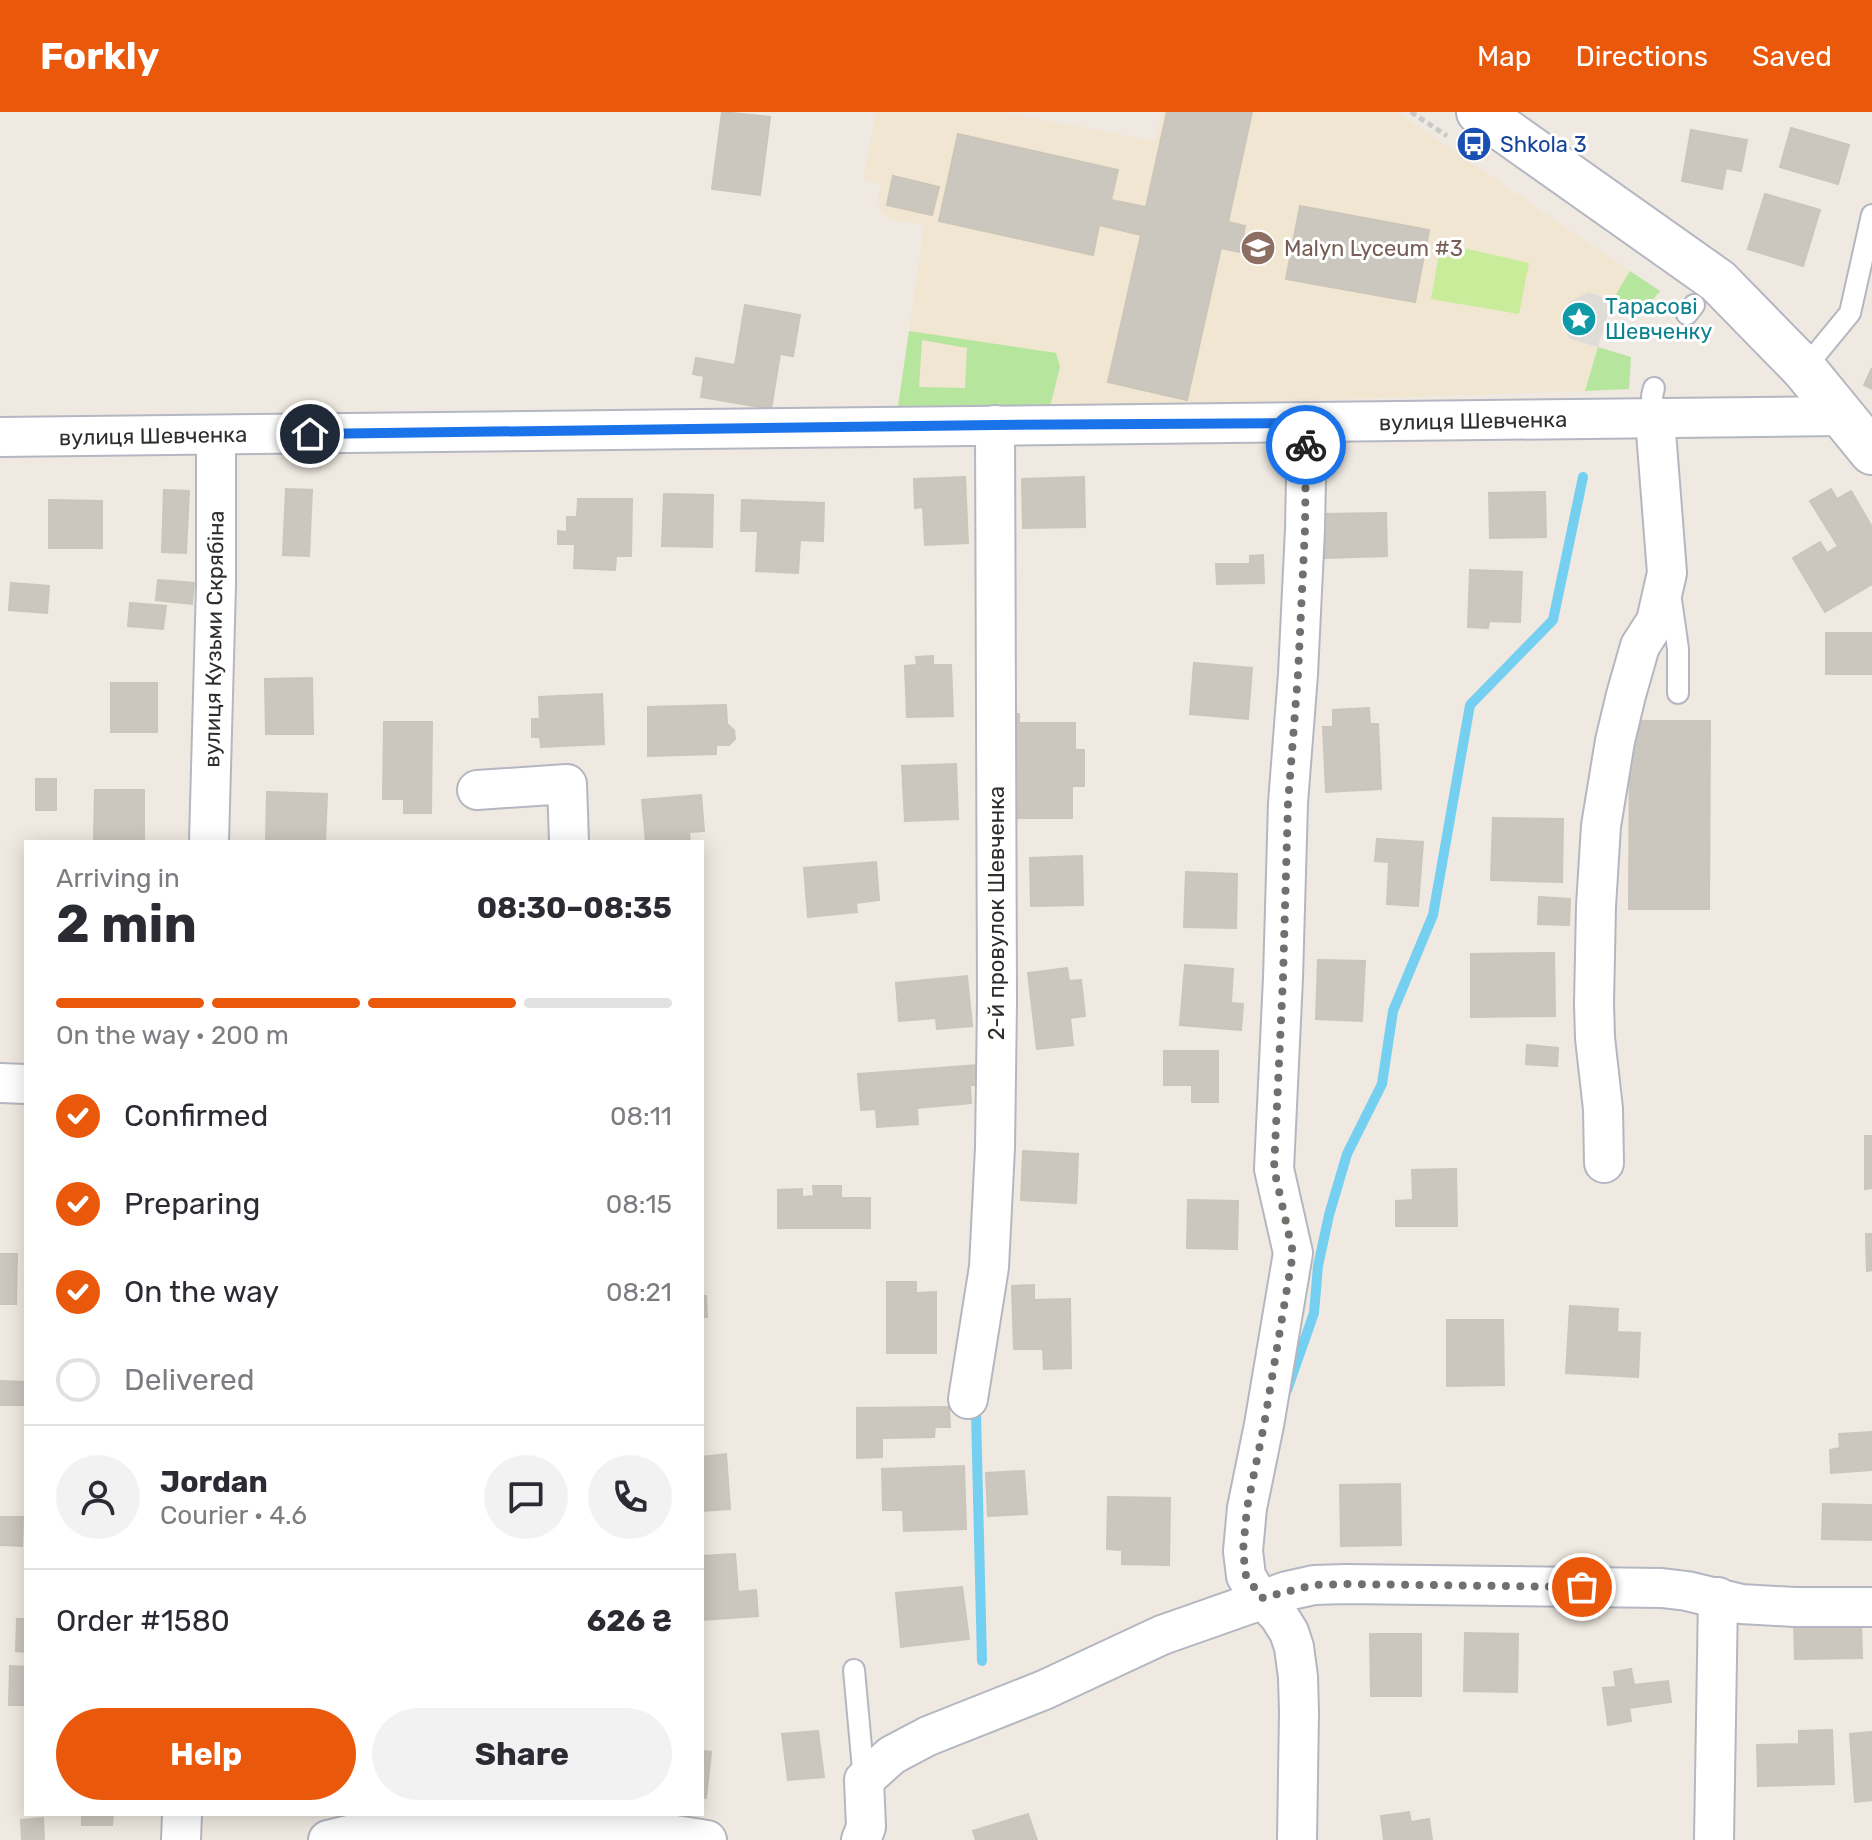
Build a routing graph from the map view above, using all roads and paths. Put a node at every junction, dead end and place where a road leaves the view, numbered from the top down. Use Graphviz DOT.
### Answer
graph roads {
  1 [pos="1411,112"];
  2 [pos="1464,125"];
  3 [pos="1872,215"];
  4 [pos="1804,369"];
  5 [pos="1655,403"];
  6 [pos="1842,416"];
  7 [pos="1307,423"];
  8 [pos="995,425"];
  9 [pos="216,435"];
  10 [pos="0,437"];
  11 [pos="1872,452"];
  12 [pos="1667,573"];
  13 [pos="1678,693"];
  14 [pos="477,790"];
  15 [pos="209,840"];
  16 [pos="569,840"];
  17 [pos="0,1083"];
  18 [pos="24,1084"];
  19 [pos="1604,1163"];
  20 [pos="968,1399"];
  21 [pos="1718,1597"];
  22 [pos="1262,1598"];
  23 [pos="1872,1607"];
  24 [pos="854,1670"];
  25 [pos="864,1780"];
  26 [pos="182,1816"];
  27 [pos="181,1840"];
  28 [pos="328,1840"];
  29 [pos="707,1840"];
  30 [pos="861,1840"];
  31 [pos="1297,1840"];
  32 [pos="1714,1840"];
  1 -- 2 [label="path"];
  2 -- 4 [label="street"];
  3 -- 4 [label="lane"];
  4 -- 6 [label="street"];
  5 -- 6 [label="street, вулиця Шевченка"];
  5 -- 7 [label="street, вулиця Шевченка"];
  5 -- 12 [label="street"];
  6 -- 11 [label="street"];
  7 -- 8 [label="street, вулиця Шевченка"];
  7 -- 22 [label="street"];
  8 -- 9 [label="street, вулиця Шевченка"];
  8 -- 20 [label="street, 2-й провулок Шевченка"];
  9 -- 10 [label="street, вулиця Шевченка"];
  9 -- 15 [label="street, вулиця Кузьми Скрябіна"];
  12 -- 13 [label="lane"];
  12 -- 19 [label="street"];
  14 -- 16 [label="street"];
  17 -- 18 [label="street"];
  21 -- 22 [label="street"];
  21 -- 23 [label="street"];
  21 -- 32 [label="street"];
  22 -- 25 [label="street"];
  22 -- 31 [label="street"];
  24 -- 25 [label="lane"];
  25 -- 30 [label="street"];
  26 -- 27 [label="street"];
  28 -- 29 [label="street"];
}
